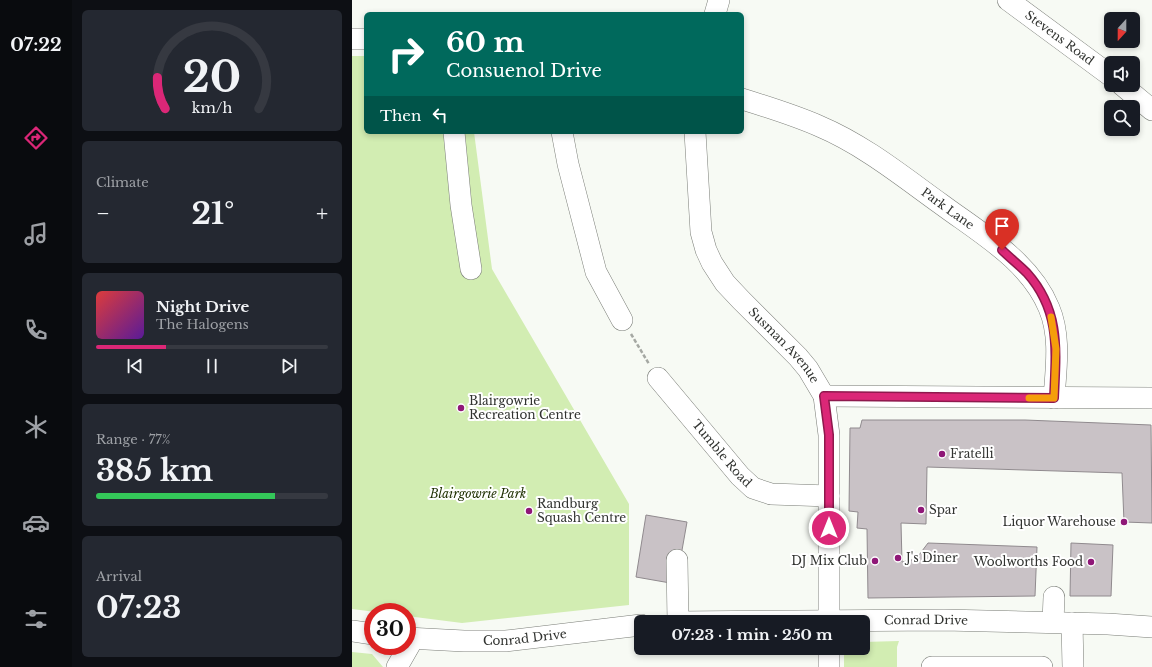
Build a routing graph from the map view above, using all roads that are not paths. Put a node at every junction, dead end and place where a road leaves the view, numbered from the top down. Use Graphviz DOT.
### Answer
graph roads {
  1 [pos="719,0"];
  2 [pos="1008,0"];
  3 [pos="716,12"];
  4 [pos="364,38"];
  5 [pos="352,39"];
  6 [pos="1104,71"];
  7 [pos="1130,92"];
  8 [pos="744,100"];
  9 [pos="1152,110"];
  10 [pos="454,134"];
  11 [pos="562,134"];
  12 [pos="695,134"];
  13 [pos="471,269"];
  14 [pos="622,320"];
  15 [pos="658,378"];
  16 [pos="824,396"];
  17 [pos="1054,398"];
  18 [pos="1152,398"];
  19 [pos="829,496"];
  20 [pos="677,560"];
  21 [pos="1054,598"];
  22 [pos="678,615"];
  23 [pos="829,615"];
  24 [pos="870,621"];
  25 [pos="1063,623"];
  26 [pos="634,626"];
  27 [pos="1152,627"];
  28 [pos="352,632"];
  29 [pos="364,633"];
  30 [pos="416,638"];
  31 [pos="402,655"];
  32 [pos="829,655"];
  33 [pos="397,667"];
  34 [pos="829,667"];
  35 [pos="932,667"];
  36 [pos="1042,667"];
  37 [pos="1073,667"];
  1 -- 3 [label="street"];
  2 -- 6 [label="street, Stevens Road"];
  4 -- 5 [label="street"];
  7 -- 9 [label="street"];
  8 -- 17 [label="street, Park Lane"];
  10 -- 13 [label="street"];
  11 -- 14 [label="street"];
  12 -- 16 [label="street, Susman Avenue"];
  15 -- 19 [label="street, Tumble Road"];
  16 -- 17 [label="street"];
  16 -- 19 [label="street, Susman Avenue"];
  17 -- 18 [label="street"];
  19 -- 23 [label="street, Susman Avenue"];
  20 -- 22 [label="street"];
  21 -- 25 [label="street"];
  24 -- 25 [label="street, Conrad Drive"];
  25 -- 27 [label="street, Conrad Drive"];
  25 -- 37 [label="street"];
  26 -- 30 [label="street, Conrad Drive"];
  28 -- 29 [label="street"];
  31 -- 33 [label="street"];
  32 -- 34 [label="street"];
  35 -- 36 [label="street"];
}
